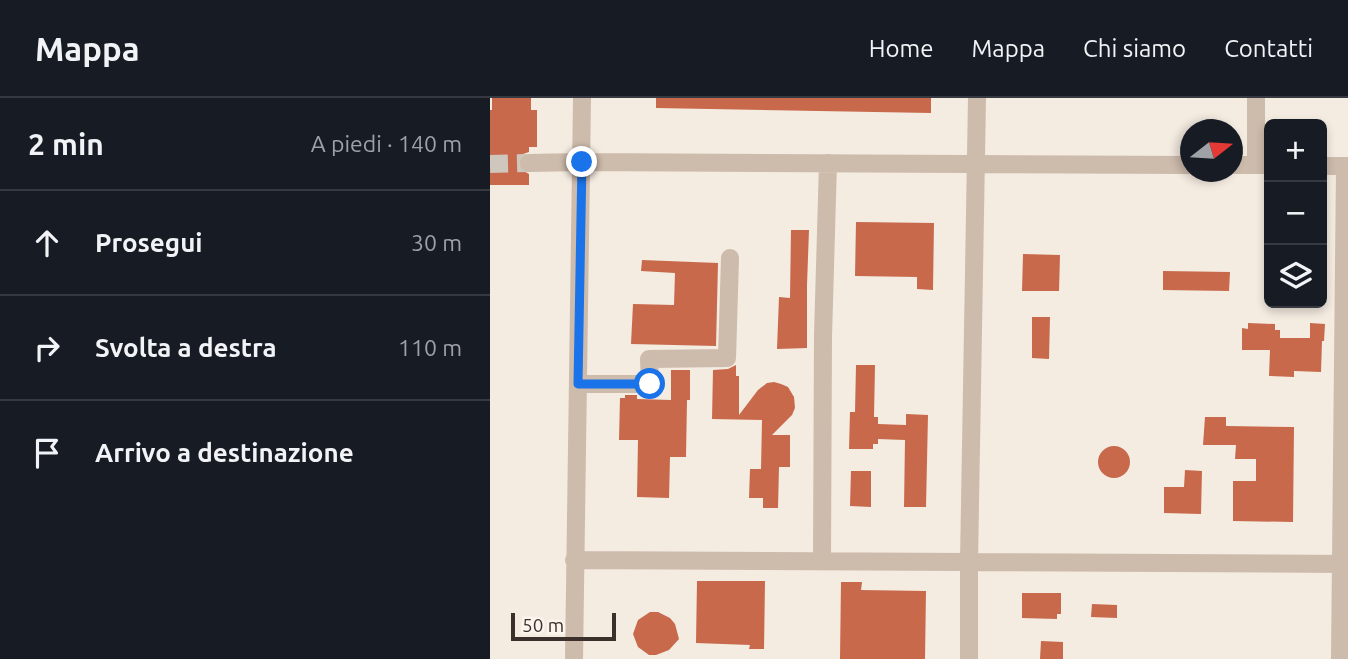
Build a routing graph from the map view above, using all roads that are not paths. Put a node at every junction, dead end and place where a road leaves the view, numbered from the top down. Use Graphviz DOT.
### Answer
graph roads {
  1 [pos="582,98"];
  2 [pos="976,98"];
  3 [pos="1256,98"];
  4 [pos="582,162"];
  5 [pos="529,163"];
  6 [pos="828,163"];
  7 [pos="975,164"];
  8 [pos="1180,165"];
  9 [pos="1243,165"];
  10 [pos="1263,165"];
  11 [pos="1327,166"];
  12 [pos="1347,166"];
  13 [pos="730,258"];
  14 [pos="578,384"];
  15 [pos="574,560"];
  16 [pos="822,561"];
  17 [pos="969,562"];
  18 [pos="1345,564"];
  19 [pos="574,659"];
  20 [pos="969,659"];
  21 [pos="1340,659"];
  1 -- 4 [label="lane"];
  2 -- 7 [label="lane"];
  3 -- 10 [label="lane"];
  4 -- 5 [label="lane"];
  4 -- 6 [label="lane"];
  4 -- 14 [label="lane"];
  6 -- 7 [label="lane"];
  6 -- 16 [label="lane"];
  7 -- 8 [label="lane"];
  7 -- 17 [label="lane"];
  9 -- 10 [label="lane"];
  11 -- 12 [label="lane"];
  12 -- 18 [label="lane"];
  13 -- 14 [label="lane"];
  14 -- 15 [label="lane"];
  15 -- 16 [label="lane"];
  15 -- 19 [label="lane"];
  16 -- 17 [label="lane"];
  17 -- 18 [label="lane"];
  17 -- 20 [label="lane"];
  18 -- 21 [label="lane"];
}
